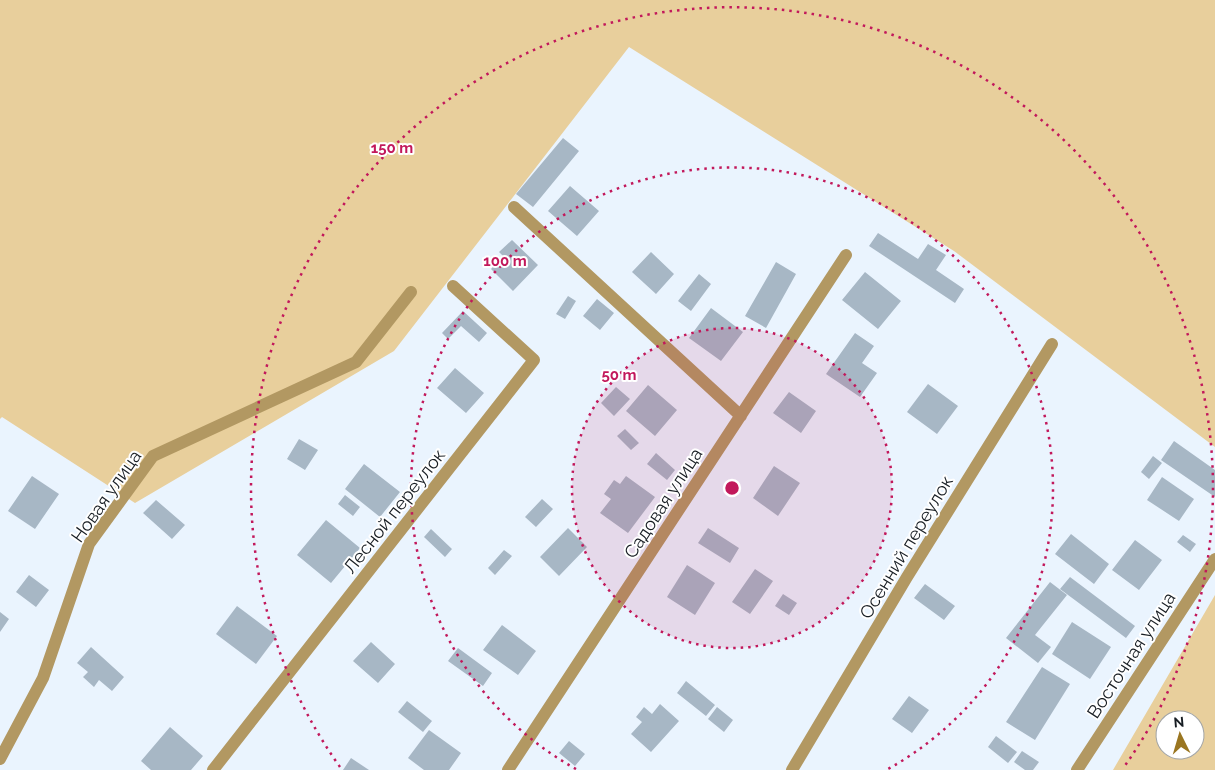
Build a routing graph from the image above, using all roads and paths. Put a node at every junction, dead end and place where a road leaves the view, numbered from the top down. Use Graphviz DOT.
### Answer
graph roads {
  1 [pos="514,207"];
  2 [pos="846,255"];
  3 [pos="453,286"];
  4 [pos="411,292"];
  5 [pos="1052,344"];
  6 [pos="742,416"];
  7 [pos="1215,560"];
  8 [pos="0,759"];
  9 [pos="213,770"];
  10 [pos="508,770"];
  11 [pos="792,770"];
  12 [pos="1077,770"];
  1 -- 6 [label="street"];
  2 -- 6 [label="street, Садовая улица"];
  3 -- 9 [label="street, Лесной переулок"];
  4 -- 8 [label="street, Новая улица"];
  5 -- 11 [label="street, Осенний переулок"];
  6 -- 10 [label="street, Садовая улица"];
  7 -- 12 [label="street, Восточная улица"];
}
